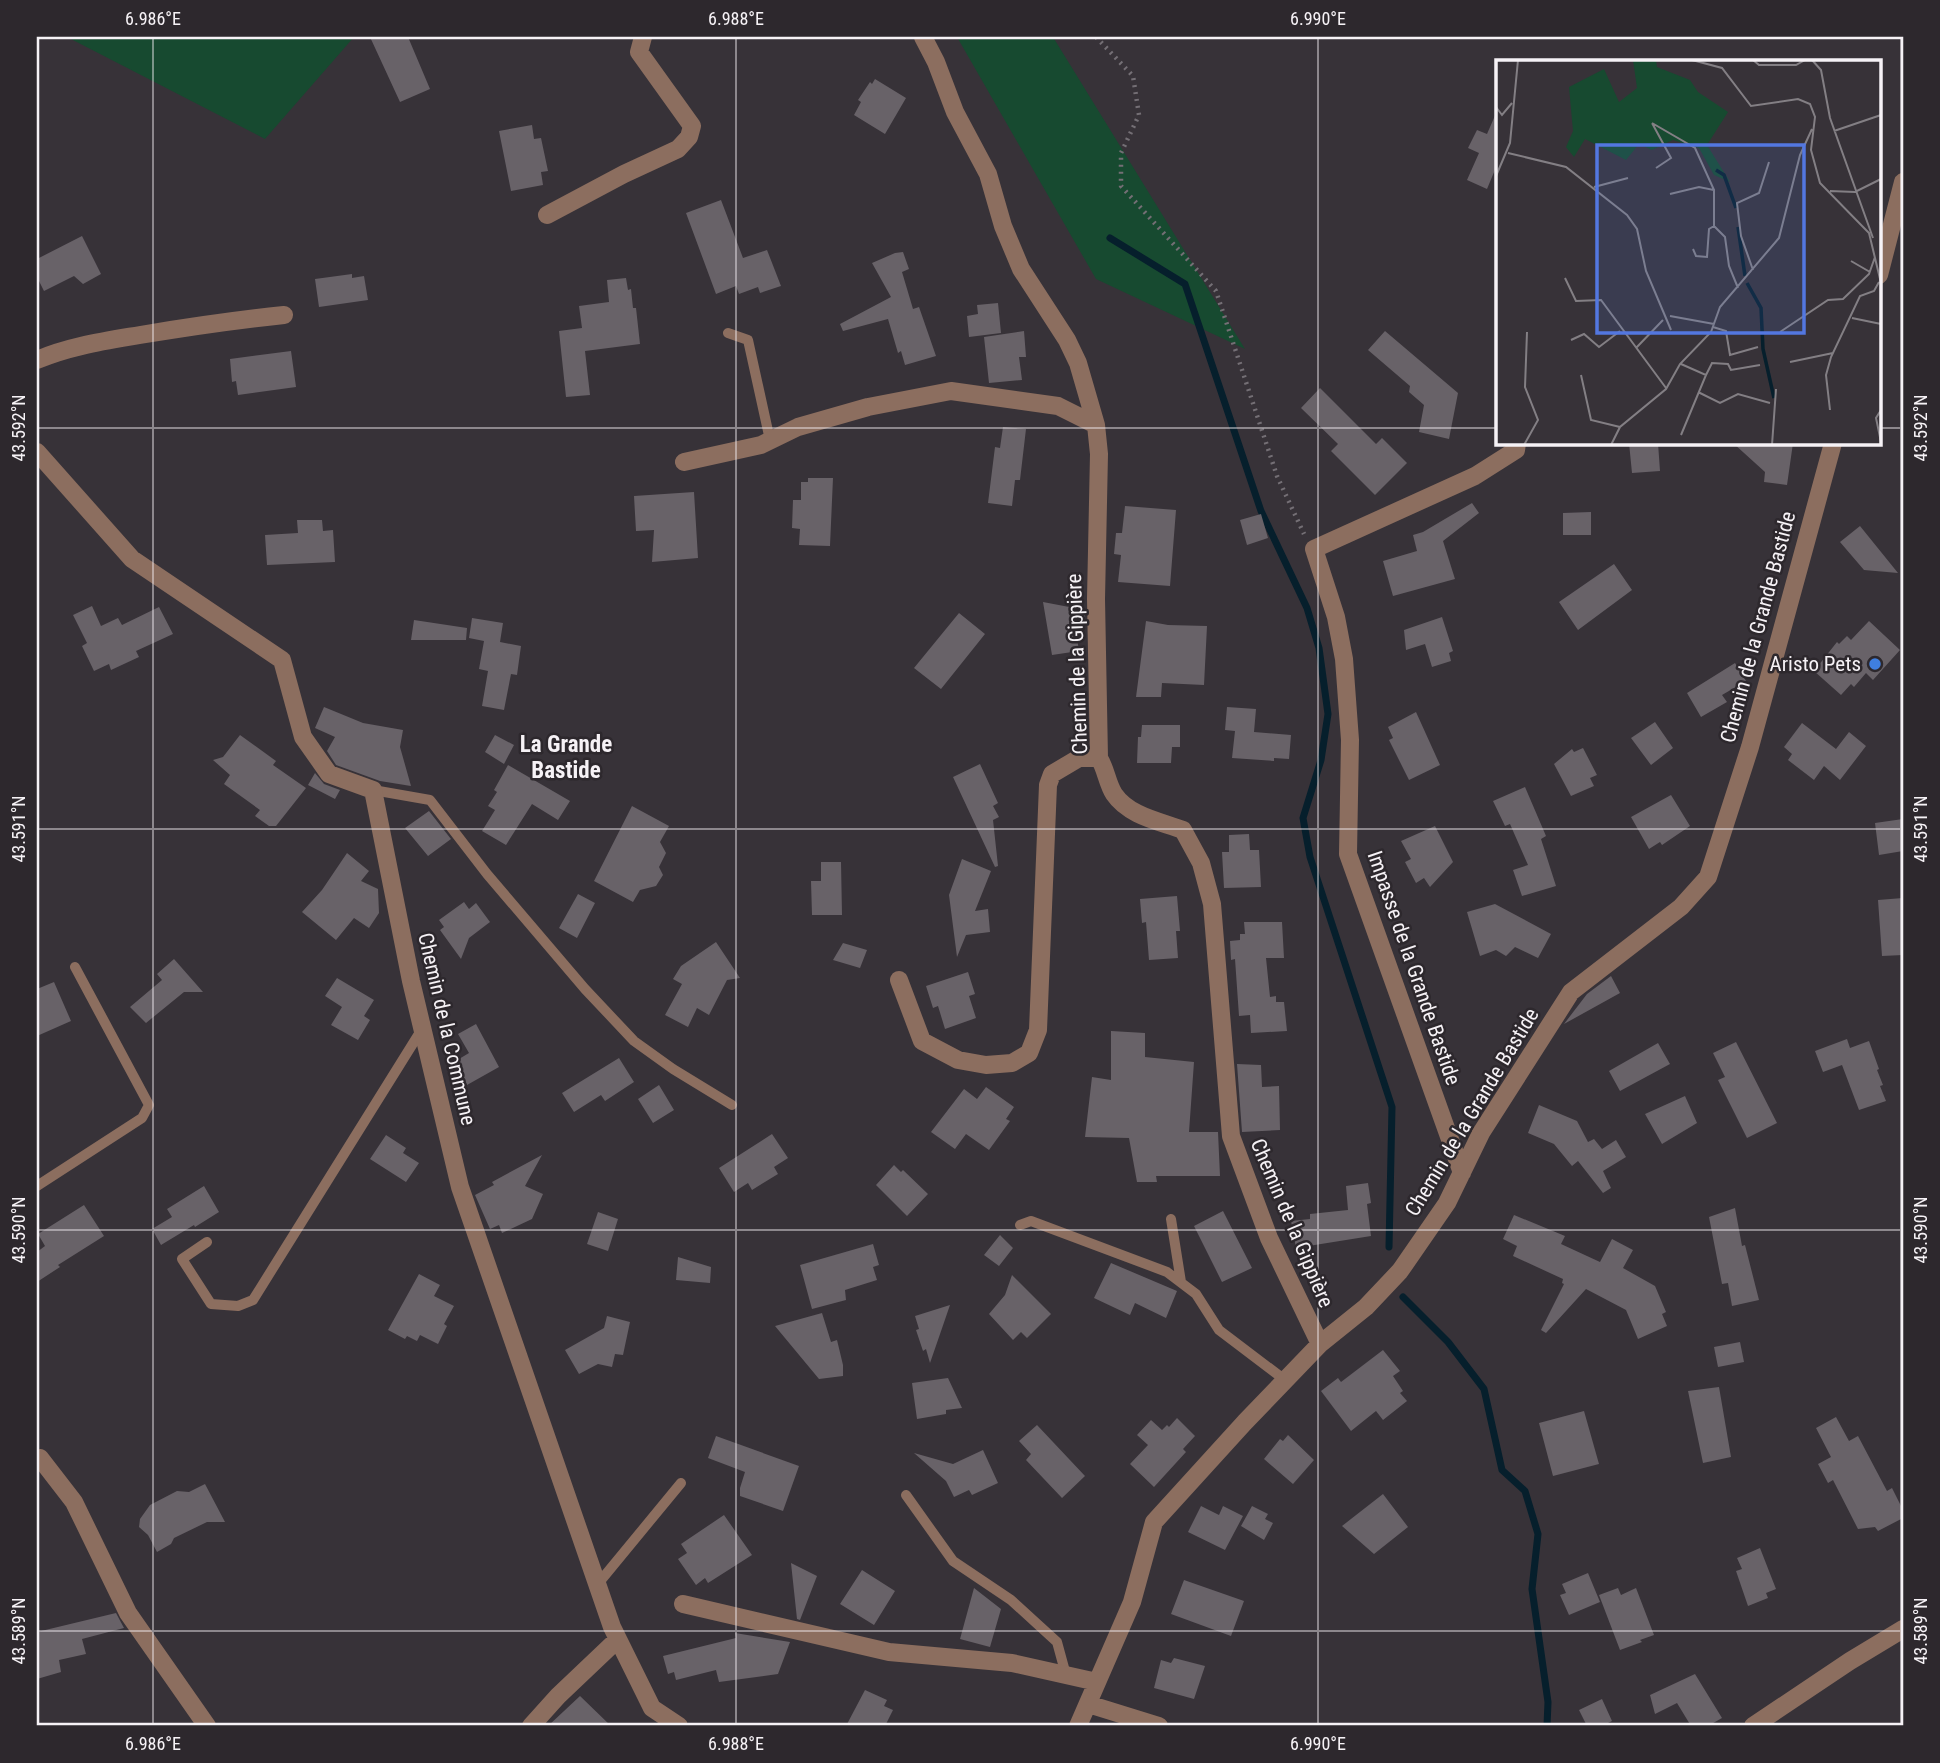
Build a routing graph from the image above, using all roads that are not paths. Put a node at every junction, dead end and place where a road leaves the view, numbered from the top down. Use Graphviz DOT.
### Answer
graph roads {
  1 [pos="643,37"];
  2 [pos="923,37"];
  3 [pos="1903,182"];
  4 [pos="547,215"];
  5 [pos="1881,267"];
  6 [pos="284,314"];
  7 [pos="728,333"];
  8 [pos="37,360"];
  9 [pos="1096,425"];
  10 [pos="771,440"];
  11 [pos="1517,444"];
  12 [pos="1833,444"];
  13 [pos="37,452"];
  14 [pos="684,462"];
  15 [pos="1099,758"];
  16 [pos="373,790"];
  17 [pos="75,967"];
  18 [pos="899,980"];
  19 [pos="422,1028"];
  20 [pos="732,1105"];
  21 [pos="1462,1173"];
  22 [pos="37,1186"];
  23 [pos="1171,1219"];
  24 [pos="1020,1225"];
  25 [pos="207,1242"];
  26 [pos="1181,1282"];
  27 [pos="1320,1344"];
  28 [pos="1285,1380"];
  29 [pos="38,1455"];
  30 [pos="681,1483"];
  31 [pos="906,1495"];
  32 [pos="597,1585"];
  33 [pos="683,1604"];
  34 [pos="1903,1629"];
  35 [pos="618,1640"];
  36 [pos="1066,1675"];
  37 [pos="1097,1682"];
  38 [pos="1087,1704"];
  39 [pos="207,1726"];
  40 [pos="531,1726"];
  41 [pos="679,1726"];
  42 [pos="1078,1726"];
  43 [pos="1159,1726"];
  44 [pos="1753,1726"];
  1 -- 4 [label="street"];
  2 -- 9 [label="street, Chemin de la Gippière"];
  3 -- 5 [label="street"];
  6 -- 8 [label="street"];
  7 -- 10 [label="lane"];
  9 -- 10 [label="street"];
  9 -- 15 [label="street, Chemin de la Gippière"];
  10 -- 14 [label="street"];
  11 -- 21 [label="street, Impasse de la Grande Bastide"];
  12 -- 21 [label="street, Chemin de la Grande Bastide"];
  13 -- 16 [label="street"];
  15 -- 18 [label="street"];
  15 -- 27 [label="street, Chemin de la Gippière"];
  16 -- 19 [label="street, Chemin de la Commune"];
  16 -- 20 [label="lane"];
  17 -- 22 [label="lane"];
  19 -- 25 [label="lane"];
  19 -- 32 [label="street, Chemin de la Commune"];
  21 -- 27 [label="street, Chemin de la Grande Bastide"];
  23 -- 26 [label="lane"];
  24 -- 26 [label="lane"];
  26 -- 28 [label="lane"];
  27 -- 28 [label="street, Chemin de la Grande Bastide"];
  28 -- 37 [label="street, Chemin de la Grande Bastide"];
  29 -- 39 [label="street"];
  30 -- 32 [label="lane"];
  31 -- 36 [label="lane"];
  32 -- 35 [label="street, Chemin de la Commune"];
  33 -- 36 [label="street"];
  34 -- 44 [label="street"];
  35 -- 40 [label="street"];
  35 -- 41 [label="street, Chemin de la Commune"];
  36 -- 37 [label="street"];
  37 -- 38 [label="street, Chemin de la Grande Bastide"];
  38 -- 42 [label="street, Chemin de la Grande Bastide"];
  38 -- 43 [label="street"];
}
